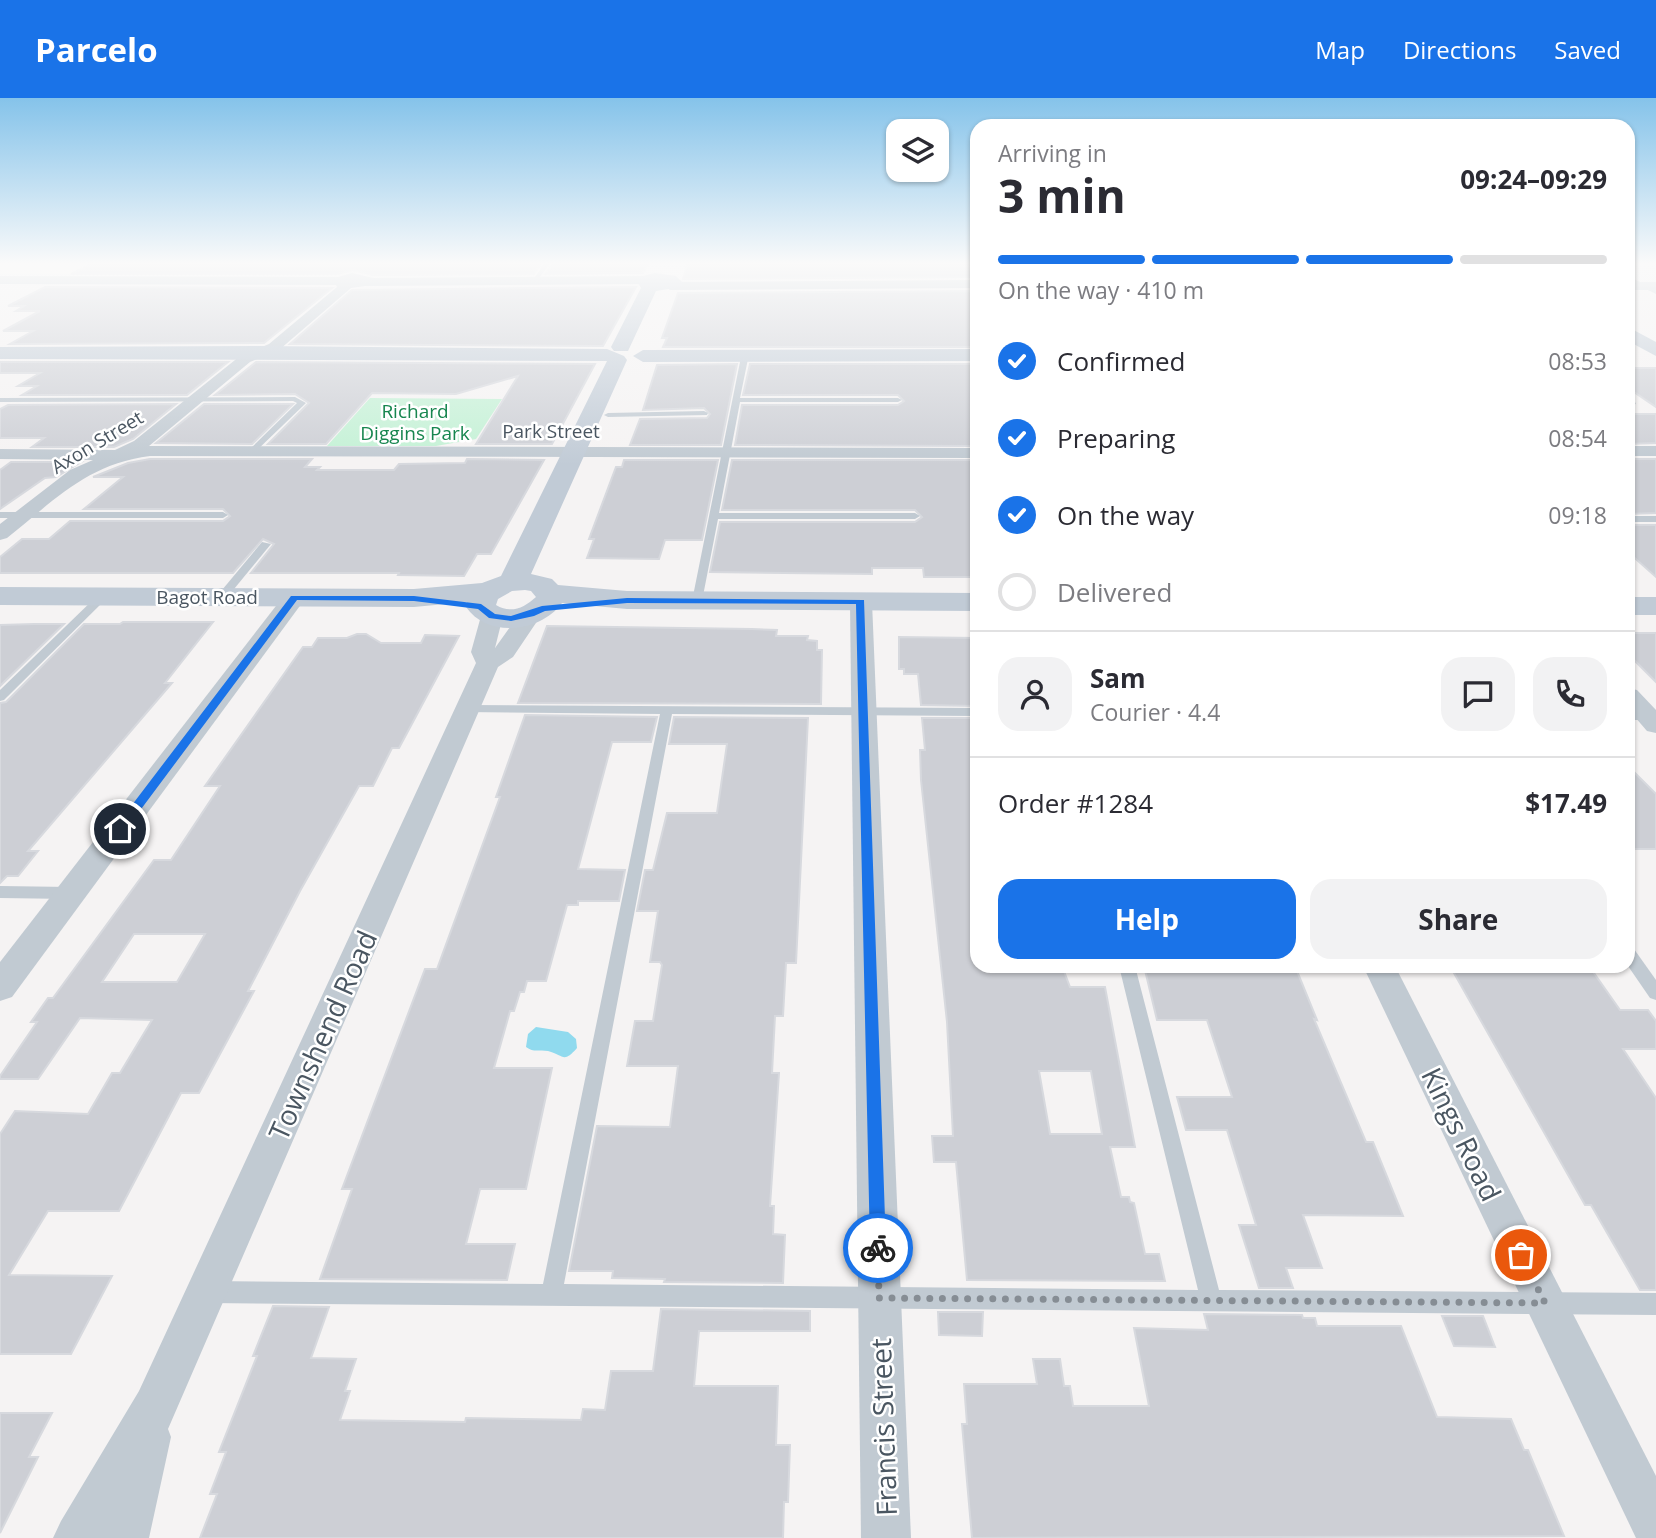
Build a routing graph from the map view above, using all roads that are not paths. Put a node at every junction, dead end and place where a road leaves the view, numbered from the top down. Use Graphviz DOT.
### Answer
graph roads {
  1 [pos="294,331"];
  2 [pos="636,331"];
  3 [pos="1635,337"];
  4 [pos="0,350"];
  5 [pos="1656,350"];
  6 [pos="260,352"];
  7 [pos="626,353"];
  8 [pos="746,354"];
  9 [pos="970,355"];
  10 [pos="1635,357"];
  11 [pos="1656,357"];
  12 [pos="0,400"];
  13 [pos="195,400"];
  14 [pos="736,400"];
  15 [pos="898,400"];
  16 [pos="704,413"];
  17 [pos="608,415"];
  18 [pos="253,451"];
  19 [pos="1635,451"];
  20 [pos="1656,451"];
  21 [pos="584,452"];
  22 [pos="726,452"];
  23 [pos="970,453"];
  24 [pos="0,454"];
  25 [pos="118,455"];
  26 [pos="0,515"];
  27 [pos="24,515"];
  28 [pos="223,515"];
  29 [pos="713,516"];
  30 [pos="915,516"];
  31 [pos="1635,519"];
  32 [pos="1656,519"];
  33 [pos="0,534"];
  34 [pos="267,544"];
  35 [pos="0,596"];
  36 [pos="103,597"];
  37 [pos="221,598"];
  38 [pos="294,598"];
  39 [pos="517,599"];
  40 [pos="697,601"];
  41 [pos="860,602"];
  42 [pos="970,602"];
  43 [pos="1635,606"];
  44 [pos="1656,606"];
  45 [pos="488,663"];
  46 [pos="0,697"];
  47 [pos="1635,703"];
  48 [pos="468,709"];
  49 [pos="667,710"];
  50 [pos="863,711"];
  51 [pos="970,712"];
  52 [pos="1647,718"];
  53 [pos="0,891"];
  54 [pos="72,892"];
  55 [pos="1635,964"];
  56 [pos="1129,973"];
  57 [pos="1382,973"];
  58 [pos="0,987"];
  59 [pos="1656,993"];
  60 [pos="207,1292"];
  61 [pos="551,1295"];
  62 [pos="879,1298"];
  63 [pos="1211,1300"];
  64 [pos="1545,1303"];
  65 [pos="1656,1304"];
  66 [pos="155,1407"];
  67 [pos="1656,1527"];
  68 [pos="78,1538"];
  69 [pos="124,1538"];
  70 [pos="886,1538"];
  1 -- 6 [label="street, Axon Street"];
  2 -- 7 [label="street, Townshend Road"];
  3 -- 5 [label="street"];
  4 -- 6 [label="street"];
  6 -- 7 [label="street"];
  6 -- 13 [label="street, Axon Street"];
  7 -- 8 [label="street"];
  7 -- 17 [label="street, Townshend Road"];
  7 -- 21 [label="street, Townshend Road"];
  8 -- 9 [label="street"];
  8 -- 14 [label="lane"];
  10 -- 11 [label="street"];
  12 -- 13 [label="lane"];
  13 -- 18 [label="lane"];
  13 -- 25 [label="street, Axon Street"];
  14 -- 15 [label="lane"];
  14 -- 22 [label="lane"];
  16 -- 17 [label="lane"];
  17 -- 21 [label="street, Townshend Road"];
  18 -- 21 [label="street, Park Street"];
  18 -- 25 [label="street, Park Street"];
  19 -- 20 [label="street"];
  21 -- 22 [label="street, Park Street"];
  21 -- 39 [label="street, Townshend Road"];
  22 -- 23 [label="street, Park Street"];
  22 -- 29 [label="lane"];
  24 -- 25 [label="street, Park Street"];
  25 -- 27 [label="street, Axon Street"];
  26 -- 27 [label="lane"];
  27 -- 28 [label="lane"];
  27 -- 33 [label="street, Axon Street"];
  29 -- 30 [label="lane"];
  29 -- 40 [label="lane"];
  31 -- 32 [label="lane"];
  34 -- 37 [label="lane"];
  35 -- 36 [label="street, Bagot Road"];
  36 -- 37 [label="street, Bagot Road"];
  36 -- 46 [label="lane"];
  37 -- 38 [label="street, Bagot Road"];
  38 -- 39 [label="street, Bagot Road"];
  38 -- 54 [label="street"];
  39 -- 40 [label="street, Bagot Road"];
  39 -- 45 [label="street, Townshend Road"];
  39 -- 45 [label="street, Townshend Road"];
  40 -- 41 [label="street, Bagot Road"];
  41 -- 42 [label="street, Bagot Road"];
  41 -- 50 [label="street, Francis Street"];
  43 -- 44 [label="street"];
  45 -- 48 [label="street, Townshend Road"];
  47 -- 52 [label="street"];
  48 -- 49 [label="lane"];
  48 -- 60 [label="street, Townshend Road"];
  49 -- 50 [label="lane"];
  49 -- 61 [label="lane"];
  50 -- 51 [label="lane"];
  50 -- 62 [label="street, Francis Street"];
  53 -- 54 [label="lane"];
  54 -- 58 [label="street"];
  55 -- 59 [label="lane"];
  56 -- 63 [label="lane"];
  57 -- 64 [label="street, Kings Road"];
  60 -- 61 [label="lane"];
  60 -- 66 [label="street, Townshend Road"];
  61 -- 62 [label="lane"];
  62 -- 63 [label="lane"];
  62 -- 70 [label="street, Francis Street"];
  63 -- 64 [label="lane"];
  64 -- 65 [label="lane"];
  64 -- 67 [label="street, Kings Road"];
  66 -- 68 [label="street, Townshend Road"];
  66 -- 69 [label="street, Townshend Road"];
}
